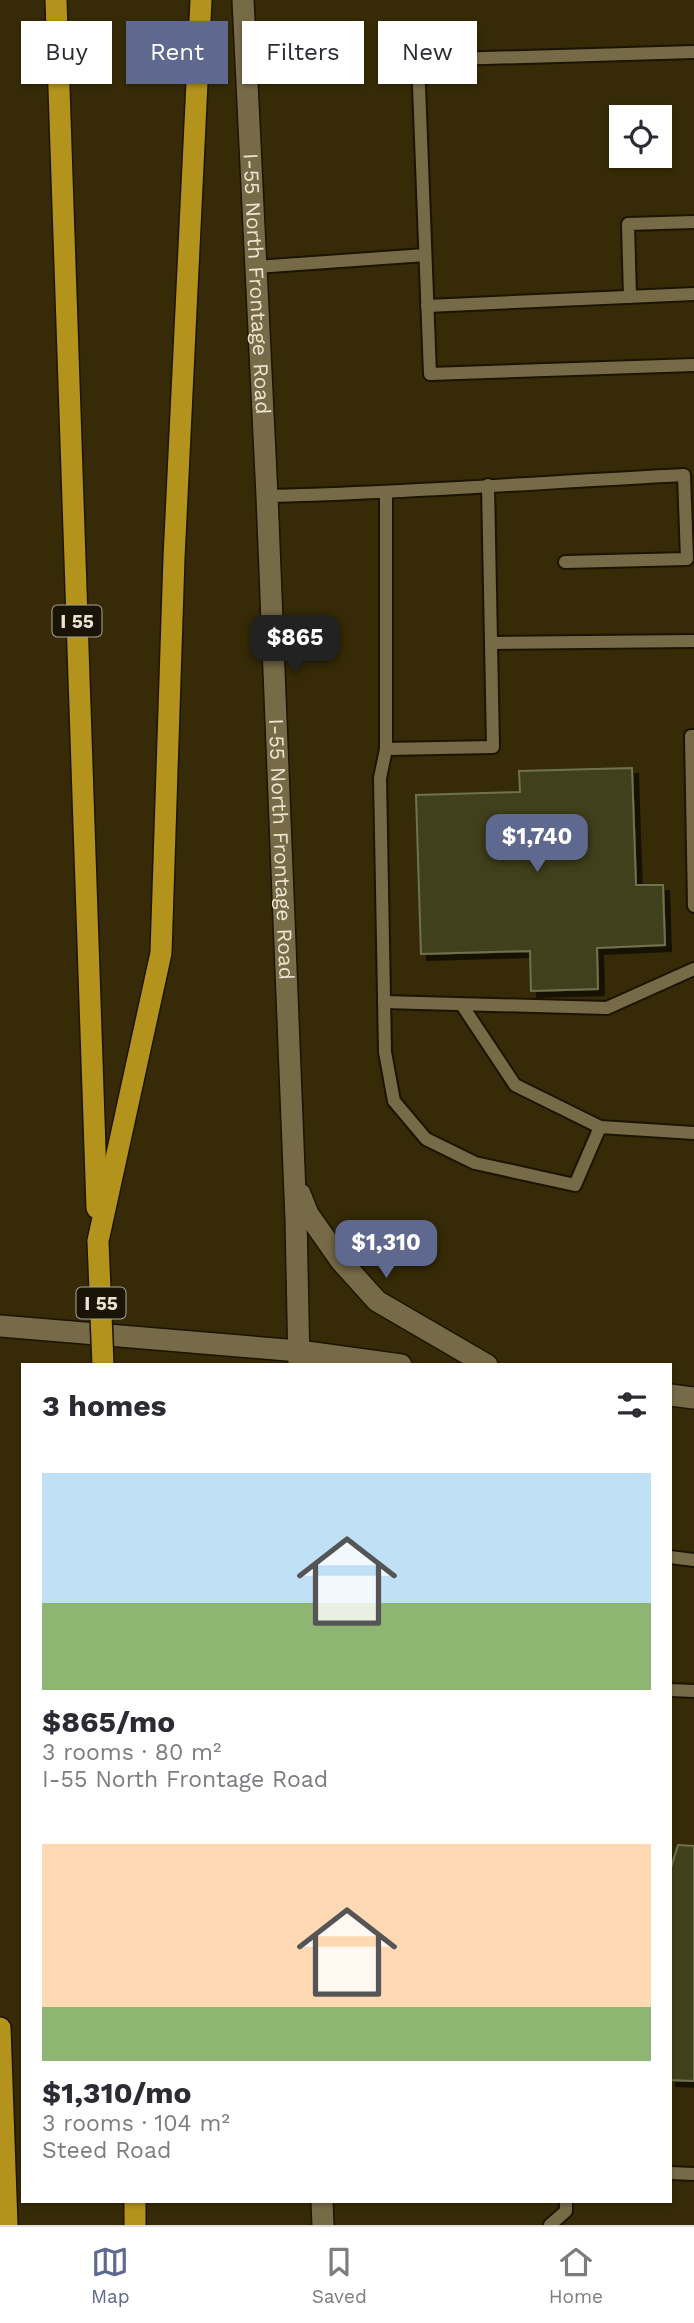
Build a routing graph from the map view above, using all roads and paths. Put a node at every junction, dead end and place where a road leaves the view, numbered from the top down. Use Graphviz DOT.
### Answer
graph roads {
  1 [pos="56,0"];
  2 [pos="201,0"];
  3 [pos="243,0"];
  4 [pos="694,52"];
  5 [pos="694,222"];
  6 [pos="425,255"];
  7 [pos="256,267"];
  8 [pos="694,294"];
  9 [pos="630,297"];
  10 [pos="427,306"];
  11 [pos="694,365"];
  12 [pos="488,485"];
  13 [pos="386,493"];
  14 [pos="267,496"];
  15 [pos="565,562"];
  16 [pos="694,641"];
  17 [pos="491,643"];
  18 [pos="694,736"];
  19 [pos="386,749"];
  20 [pos="694,906"];
  21 [pos="694,969"];
  22 [pos="384,1002"];
  23 [pos="462,1004"];
  24 [pos="600,1127"];
  25 [pos="694,1133"];
  26 [pos="294,1181"];
  27 [pos="99,1241"];
  28 [pos="0,1326"];
  29 [pos="299,1358"];
  30 [pos="103,1363"];
  31 [pos="372,1363"];
  32 [pos="484,1363"];
  33 [pos="672,1395"];
  34 [pos="694,1398"];
  35 [pos="672,1557"];
  36 [pos="694,1560"];
  37 [pos="672,1690"];
  38 [pos="694,1691"];
  39 [pos="0,2028"];
  40 [pos="672,2172"];
  41 [pos="694,2174"];
  42 [pos="135,2203"];
  43 [pos="322,2203"];
  44 [pos="566,2203"];
  45 [pos="7,2225"];
  46 [pos="135,2225"];
  47 [pos="323,2225"];
  48 [pos="550,2225"];
  1 -- 27 [label="highway, I 55"];
  2 -- 27 [label="highway"];
  3 -- 7 [label="street, I-55 North Frontage Road"];
  4 -- 6 [label="lane"];
  5 -- 9 [label="lane"];
  6 -- 7 [label="lane"];
  6 -- 10 [label="lane"];
  7 -- 14 [label="street, I-55 North Frontage Road"];
  8 -- 9 [label="lane"];
  9 -- 10 [label="lane"];
  10 -- 11 [label="lane"];
  12 -- 13 [label="lane"];
  12 -- 15 [label="lane"];
  12 -- 17 [label="lane"];
  13 -- 14 [label="lane"];
  13 -- 19 [label="lane"];
  14 -- 26 [label="street, I-55 North Frontage Road"];
  16 -- 17 [label="lane"];
  17 -- 19 [label="lane"];
  18 -- 20 [label="lane"];
  19 -- 22 [label="lane"];
  21 -- 23 [label="lane"];
  22 -- 23 [label="lane"];
  22 -- 24 [label="lane"];
  23 -- 24 [label="lane"];
  24 -- 25 [label="lane"];
  26 -- 29 [label="street, I-55 North Frontage Road"];
  26 -- 32 [label="street"];
  27 -- 30 [label="highway, I 55, bridge"];
  28 -- 29 [label="street"];
  29 -- 31 [label="street"];
  33 -- 34 [label="street"];
  35 -- 36 [label="lane"];
  37 -- 38 [label="lane"];
  39 -- 45 [label="highway"];
  40 -- 41 [label="lane"];
  42 -- 46 [label="highway"];
  43 -- 47 [label="street"];
  44 -- 48 [label="lane"];
}
